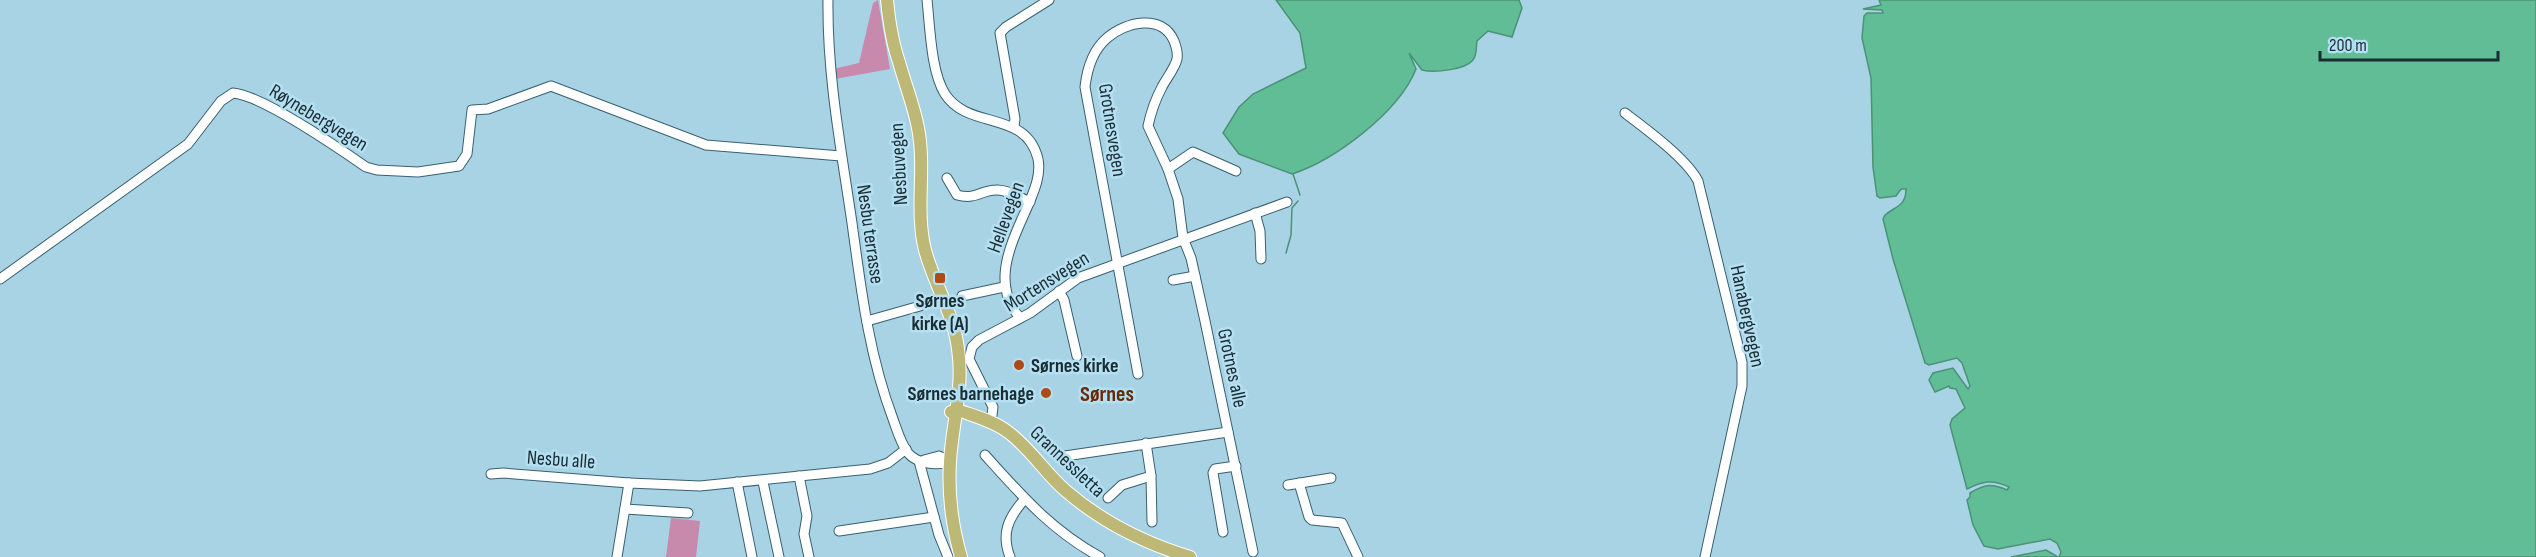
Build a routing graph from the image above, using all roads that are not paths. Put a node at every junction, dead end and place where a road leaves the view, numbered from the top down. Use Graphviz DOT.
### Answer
graph roads {
  1 [pos="828,0"];
  2 [pos="887,0"];
  3 [pos="927,0"];
  4 [pos="1049,0"];
  5 [pos="1625,113"];
  6 [pos="1014,126"];
  7 [pos="841,156"];
  8 [pos="1168,169"];
  9 [pos="1236,171"];
  10 [pos="947,178"];
  11 [pos="1030,202"];
  12 [pos="1287,202"];
  13 [pos="1255,213"];
  14 [pos="1183,238"];
  15 [pos="1261,260"];
  16 [pos="1116,262"];
  17 [pos="1195,276"];
  18 [pos="0,279"];
  19 [pos="1173,280"];
  20 [pos="1004,287"];
  21 [pos="1059,291"];
  22 [pos="962,296"];
  23 [pos="920,306"];
  24 [pos="1020,318"];
  25 [pos="867,321"];
  26 [pos="1077,356"];
  27 [pos="1138,374"];
  28 [pos="955,414"];
  29 [pos="988,422"];
  30 [pos="1228,432"];
  31 [pos="1146,443"];
  32 [pos="906,449"];
  33 [pos="985,456"];
  34 [pos="1065,456"];
  35 [pos="946,460"];
  36 [pos="919,461"];
  37 [pos="1236,466"];
  38 [pos="491,474"];
  39 [pos="799,476"];
  40 [pos="1151,476"];
  41 [pos="1331,477"];
  42 [pos="736,482"];
  43 [pos="763,482"];
  44 [pos="629,483"];
  45 [pos="1299,483"];
  46 [pos="1288,485"];
  47 [pos="1108,498"];
  48 [pos="1024,500"];
  49 [pos="625,509"];
  50 [pos="688,513"];
  51 [pos="934,517"];
  52 [pos="1152,522"];
  53 [pos="839,531"];
  54 [pos="1223,532"];
  55 [pos="1253,552"];
  56 [pos="617,557"];
  57 [pos="752,557"];
  58 [pos="778,557"];
  59 [pos="809,557"];
  60 [pos="948,557"];
  61 [pos="956,557"];
  62 [pos="961,557"];
  63 [pos="1010,557"];
  64 [pos="1100,557"];
  65 [pos="1190,557"];
  66 [pos="1358,557"];
  67 [pos="1705,557"];
  1 -- 7 [label="street, Nesbu terrasse"];
  2 -- 28 [label="main road, Nesbuvegen"];
  3 -- 6 [label="street"];
  4 -- 6 [label="street"];
  5 -- 67 [label="street, Hanabergvegen"];
  6 -- 11 [label="street, Hellevegen"];
  7 -- 18 [label="street, Røynebergvegen"];
  7 -- 25 [label="street, Nesbu terrasse"];
  8 -- 9 [label="street"];
  8 -- 14 [label="street, Grotnesvegen"];
  8 -- 16 [label="street, Grotnesvegen"];
  10 -- 11 [label="street"];
  11 -- 20 [label="street, Hellevegen"];
  12 -- 13 [label="street, Mortensvegen"];
  13 -- 14 [label="street, Mortensvegen"];
  13 -- 15 [label="street"];
  14 -- 16 [label="street, Mortensvegen"];
  14 -- 17 [label="street, Grotnes alle"];
  16 -- 21 [label="street, Mortensvegen"];
  16 -- 27 [label="street, Grotnesvegen"];
  17 -- 19 [label="street"];
  17 -- 30 [label="street, Grotnes alle"];
  20 -- 22 [label="street"];
  20 -- 24 [label="street"];
  21 -- 24 [label="street, Mortensvegen"];
  21 -- 26 [label="street"];
  23 -- 25 [label="street"];
  24 -- 29 [label="street, Mortensvegen"];
  25 -- 32 [label="street, Nesbu terrasse"];
  28 -- 29 [label="main road"];
  28 -- 35 [label="main road, Nesbuvegen"];
  29 -- 65 [label="main road, Grannessletta"];
  30 -- 31 [label="street"];
  30 -- 37 [label="street, Grotnes alle"];
  31 -- 34 [label="street"];
  31 -- 40 [label="street"];
  32 -- 36 [label="street, Nesbu terrasse"];
  32 -- 39 [label="street, Nesbu alle"];
  33 -- 48 [label="street"];
  35 -- 36 [label="street"];
  35 -- 61 [label="main road, Nesbuvegen"];
  35 -- 62 [label="main road, Nesbuvegen"];
  36 -- 51 [label="street"];
  37 -- 54 [label="street"];
  37 -- 55 [label="street, Grotnes alle"];
  38 -- 44 [label="street, Nesbu alle"];
  39 -- 43 [label="street, Nesbu alle"];
  39 -- 59 [label="street"];
  40 -- 47 [label="street"];
  40 -- 52 [label="street"];
  41 -- 45 [label="street"];
  42 -- 43 [label="street, Nesbu alle"];
  42 -- 44 [label="street, Nesbu alle"];
  42 -- 57 [label="street"];
  43 -- 58 [label="street"];
  44 -- 49 [label="street"];
  45 -- 46 [label="street"];
  45 -- 66 [label="street"];
  48 -- 63 [label="street"];
  48 -- 64 [label="street"];
  49 -- 50 [label="street"];
  49 -- 56 [label="street"];
  51 -- 53 [label="street"];
  51 -- 60 [label="street"];
}
